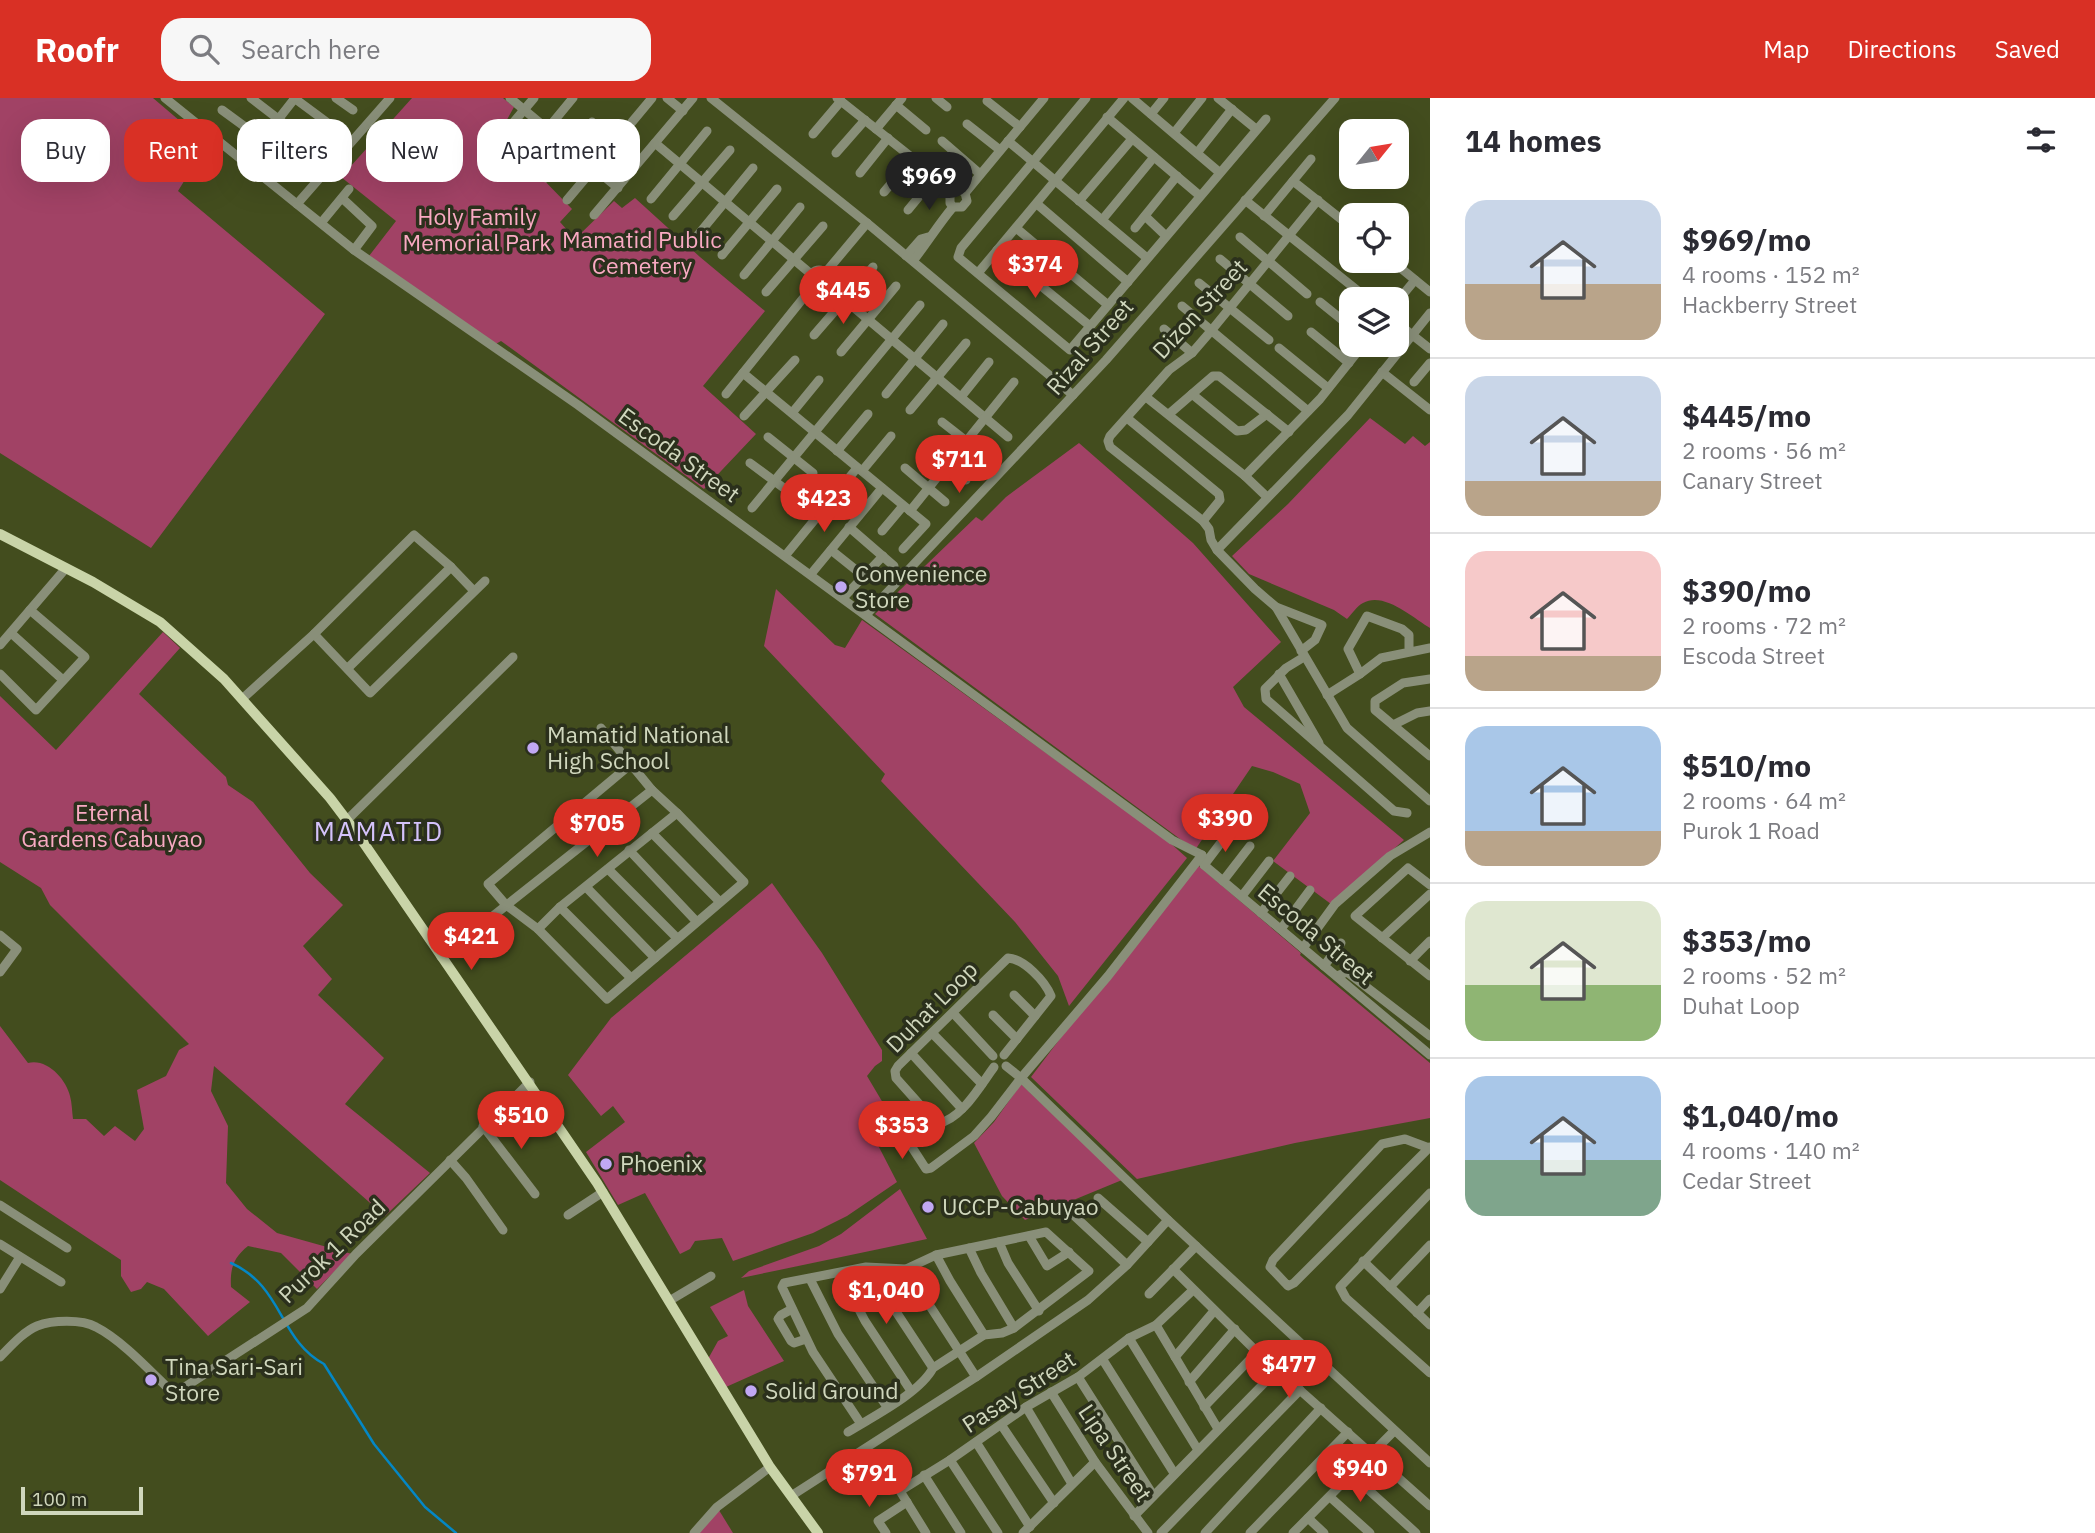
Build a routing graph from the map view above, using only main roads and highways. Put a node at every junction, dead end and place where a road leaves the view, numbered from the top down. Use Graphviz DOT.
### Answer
graph roads {
  1 [pos="0,534"];
  2 [pos="818,1533"];
  1 -- 2 [label="main road"];
}
